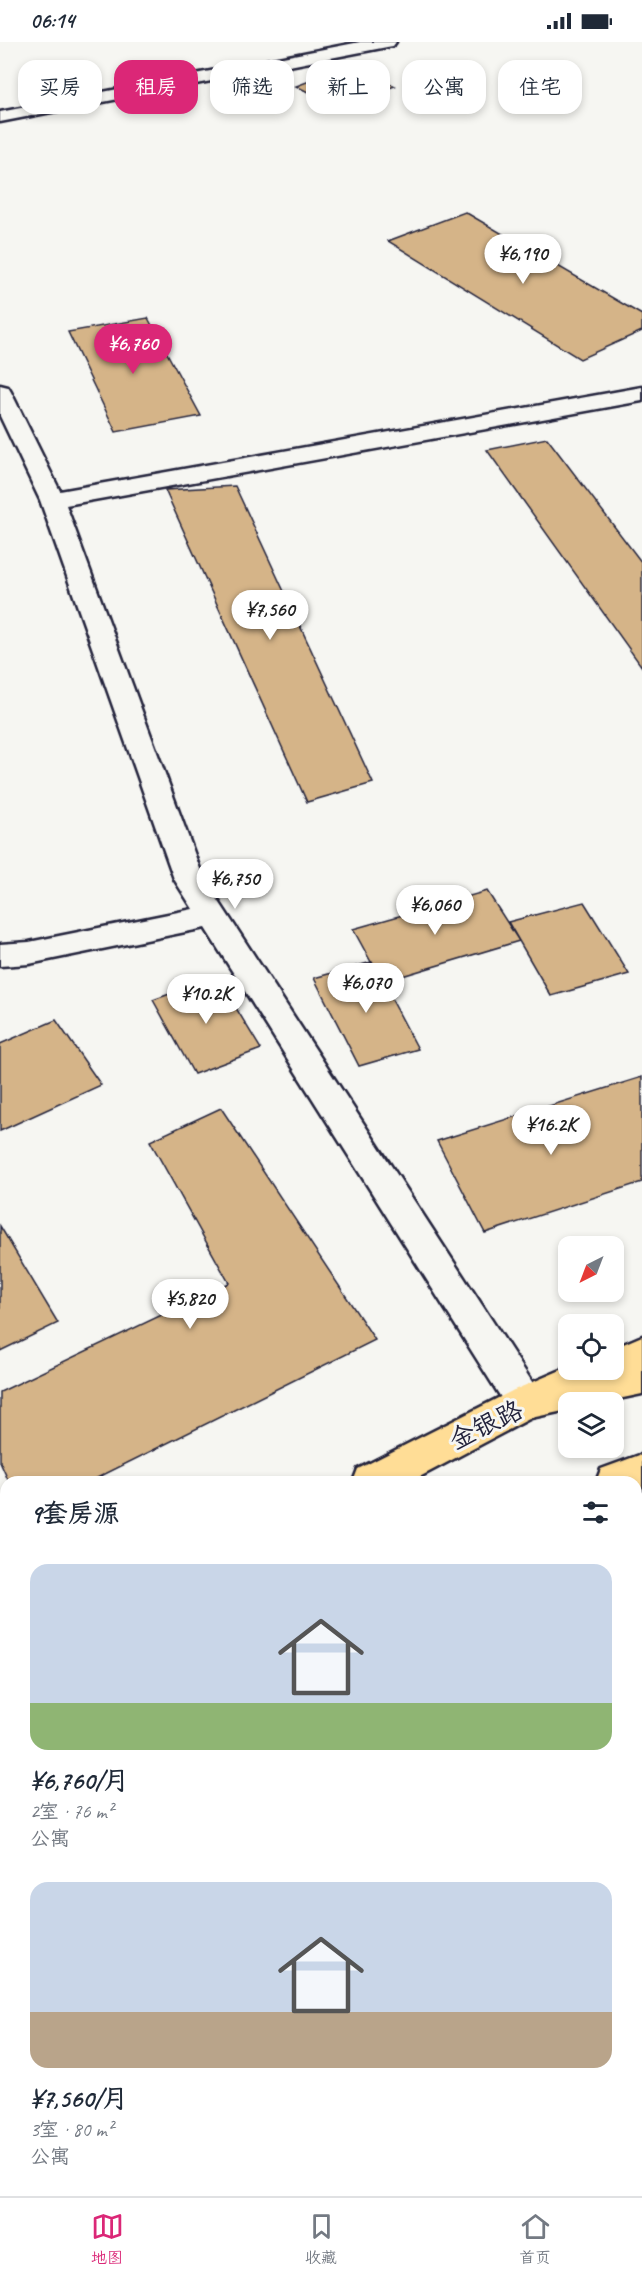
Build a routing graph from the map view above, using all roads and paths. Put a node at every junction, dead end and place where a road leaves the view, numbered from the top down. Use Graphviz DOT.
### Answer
graph roads {
  1 [pos="387,42"];
  2 [pos="0,117"];
  3 [pos="0,392"];
  4 [pos="642,394"];
  5 [pos="52,500"];
  6 [pos="211,916"];
  7 [pos="0,955"];
  8 [pos="642,1352"];
  9 [pos="624,1360"];
  10 [pos="642,1378"];
  11 [pos="580,1380"];
  12 [pos="525,1404"];
  13 [pos="384,1476"];
  1 -- 2 [label="street"];
  3 -- 5 [label="street"];
  4 -- 5 [label="street"];
  5 -- 6 [label="street"];
  6 -- 7 [label="street"];
  6 -- 12 [label="street"];
  8 -- 9 [label="main road"];
  10 -- 12 [label="main road, 金银路"];
  11 -- 12 [label="main road"];
  12 -- 13 [label="main road, 金银路"];
}
